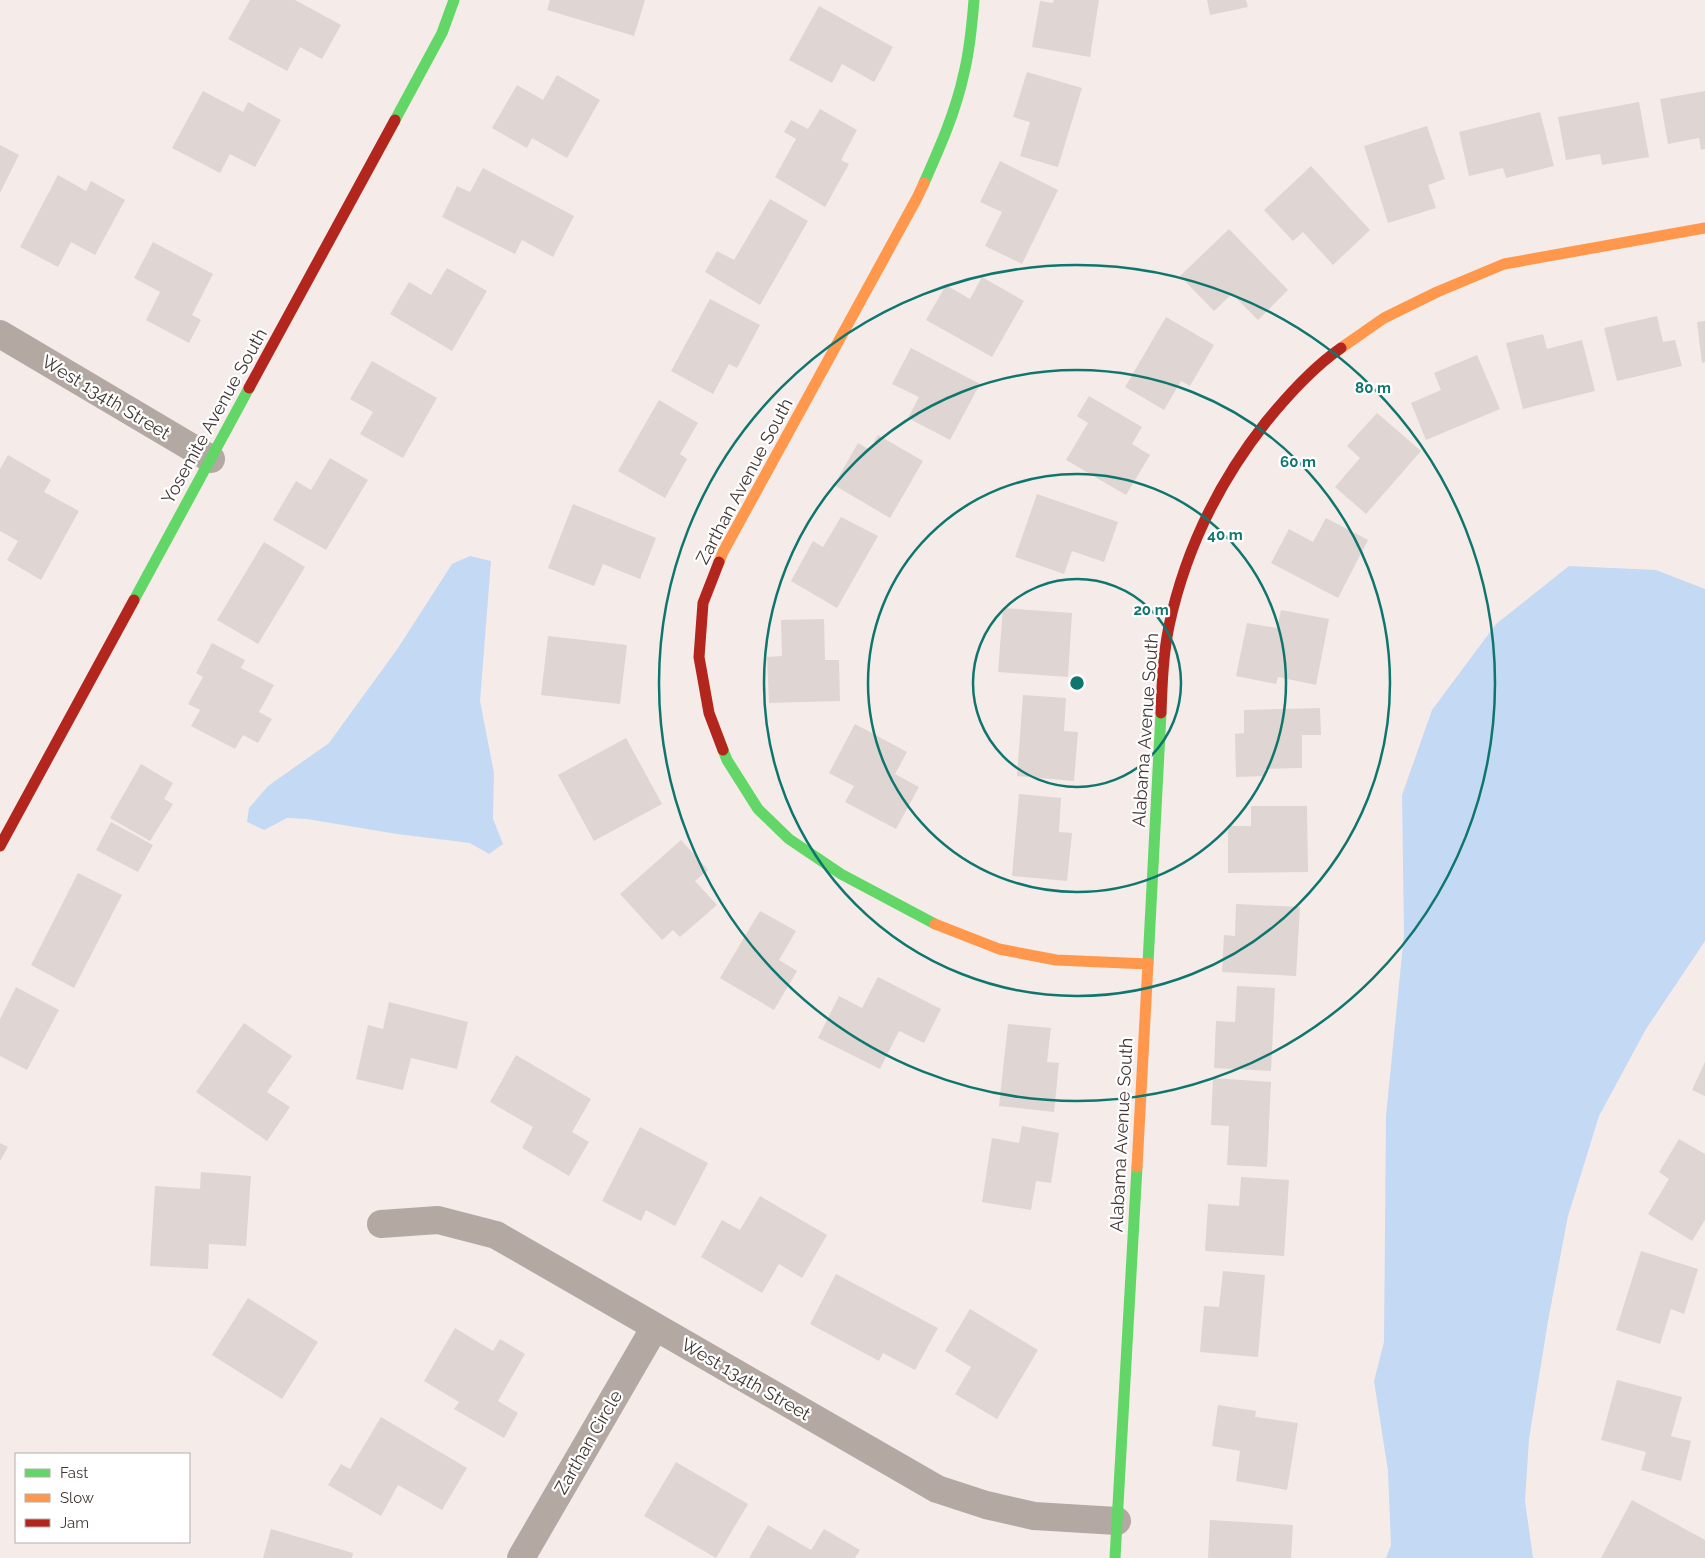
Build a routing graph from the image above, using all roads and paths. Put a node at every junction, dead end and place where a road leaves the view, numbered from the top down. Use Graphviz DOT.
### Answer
graph roads {
  1 [pos="454,0"];
  2 [pos="974,0"];
  3 [pos="1705,228"];
  4 [pos="0,334"];
  5 [pos="211,459"];
  6 [pos="0,846"];
  7 [pos="1148,964"];
  8 [pos="382,1224"];
  9 [pos="655,1327"];
  10 [pos="1117,1520"];
  11 [pos="522,1558"];
  12 [pos="1115,1558"];
  1 -- 5 [label="street, Yosemite Avenue South"];
  2 -- 7 [label="street, Zarthan Avenue South"];
  3 -- 7 [label="street, Alabama Avenue South"];
  4 -- 5 [label="street, West 134th Street"];
  5 -- 6 [label="street, Yosemite Avenue South"];
  7 -- 10 [label="street, Alabama Avenue South"];
  8 -- 9 [label="street, West 134th Street"];
  9 -- 10 [label="street, West 134th Street"];
  9 -- 11 [label="street, Zarthan Circle"];
  10 -- 12 [label="street, Alabama Avenue South"];
}
